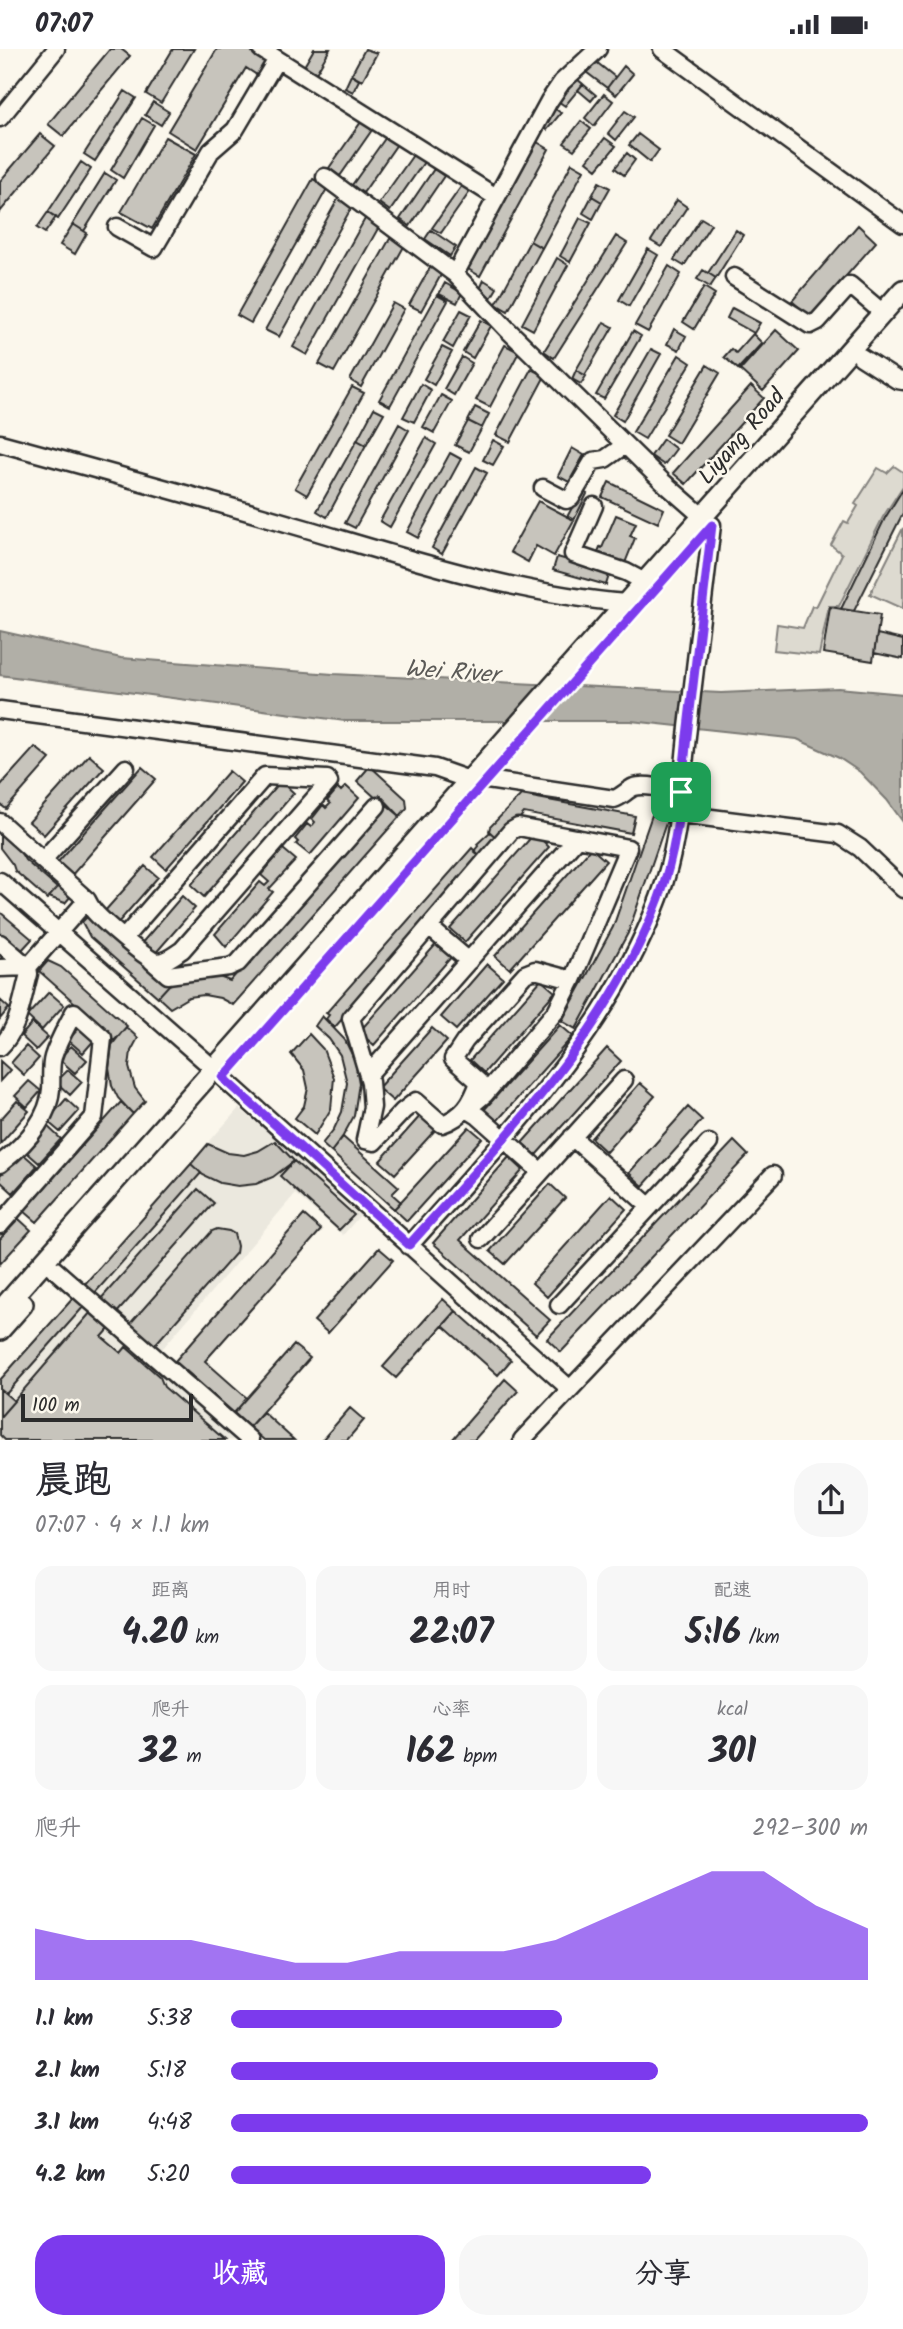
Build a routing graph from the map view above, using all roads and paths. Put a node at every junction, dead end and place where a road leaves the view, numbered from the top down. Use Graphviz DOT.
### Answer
graph roads {
  1 [pos="57,49"];
  2 [pos="261,49"];
  3 [pos="598,49"];
  4 [pos="662,49"];
  5 [pos="276,59"];
  6 [pos="0,118"];
  7 [pos="325,177"];
  8 [pos="496,197"];
  9 [pos="903,224"];
  10 [pos="117,227"];
  11 [pos="455,274"];
  12 [pos="734,277"];
  13 [pos="903,290"];
  14 [pos="903,309"];
  15 [pos="883,313"];
  16 [pos="861,357"];
  17 [pos="903,381"];
  18 [pos="0,443"];
  19 [pos="625,445"];
  20 [pos="544,488"];
  21 [pos="594,506"];
  22 [pos="707,521"];
  23 [pos="645,582"];
  24 [pos="623,613"];
  25 [pos="0,710"];
  26 [pos="125,768"];
  27 [pos="482,776"];
  28 [pos="681,792"];
  29 [pos="377,806"];
  30 [pos="680,814"];
  31 [pos="0,822"];
  32 [pos="577,838"];
  33 [pos="43,860"];
  34 [pos="0,881"];
  35 [pos="903,889"];
  36 [pos="88,900"];
  37 [pos="429,927"];
  38 [pos="58,932"];
  39 [pos="124,938"];
  40 [pos="0,943"];
  41 [pos="152,961"];
  42 [pos="469,961"];
  43 [pos="28,967"];
  44 [pos="0,968"];
  45 [pos="572,980"];
  46 [pos="0,1047"];
  47 [pos="218,1074"];
  48 [pos="368,1075"];
  49 [pos="624,1080"];
  50 [pos="467,1109"];
  51 [pos="572,1137"];
  52 [pos="504,1139"];
  53 [pos="709,1143"];
  54 [pos="0,1164"];
  55 [pos="541,1172"];
  56 [pos="773,1175"];
  57 [pos="650,1207"];
  58 [pos="0,1225"];
  59 [pos="481,1239"];
  60 [pos="409,1245"];
  61 [pos="54,1269"];
  62 [pos="559,1305"];
  63 [pos="0,1311"];
  64 [pos="0,1330"];
  65 [pos="570,1389"];
  66 [pos="250,1440"];
  67 [pos="522,1440"];
  1 -- 6 [label="street"];
  2 -- 5 [label="street"];
  3 -- 8 [label="street"];
  4 -- 9 [label="street"];
  5 -- 8 [label="street"];
  5 -- 10 [label="street"];
  7 -- 11 [label="street"];
  8 -- 11 [label="street"];
  11 -- 19 [label="street"];
  12 -- 15 [label="street"];
  13 -- 15 [label="main road, Liyang Road"];
  14 -- 16 [label="main road, Liyang Road"];
  15 -- 22 [label="main road, Liyang Road"];
  16 -- 17 [label="street"];
  16 -- 22 [label="main road, Liyang Road"];
  18 -- 24 [label="street"];
  19 -- 20 [label="street"];
  19 -- 22 [label="street"];
  21 -- 23 [label="street"];
  22 -- 23 [label="main road, Liyang Road"];
  22 -- 24 [label="main road, Liyang Road"];
  22 -- 28 [label="street"];
  23 -- 24 [label="main road, Liyang Road"];
  24 -- 27 [label="main road"];
  25 -- 27 [label="street"];
  26 -- 33 [label="street"];
  27 -- 28 [label="street"];
  27 -- 47 [label="main road"];
  28 -- 30 [label="street"];
  29 -- 41 [label="street"];
  30 -- 35 [label="street"];
  30 -- 52 [label="street"];
  31 -- 33 [label="street"];
  32 -- 37 [label="street"];
  32 -- 42 [label="street"];
  32 -- 45 [label="street"];
  33 -- 36 [label="street"];
  34 -- 38 [label="street"];
  36 -- 38 [label="street"];
  36 -- 39 [label="street"];
  37 -- 42 [label="street"];
  37 -- 48 [label="street"];
  38 -- 43 [label="street"];
  38 -- 47 [label="street"];
  39 -- 41 [label="street"];
  39 -- 41 [label="street"];
  40 -- 43 [label="street"];
  42 -- 48 [label="street"];
  43 -- 44 [label="street"];
  43 -- 46 [label="street"];
  45 -- 50 [label="street"];
  45 -- 50 [label="street"];
  47 -- 60 [label="street"];
  47 -- 61 [label="main road"];
  47 -- 63 [label="main road"];
  48 -- 50 [label="street"];
  49 -- 51 [label="street"];
  50 -- 52 [label="street"];
  51 -- 55 [label="street"];
  51 -- 57 [label="street"];
  52 -- 55 [label="street"];
  52 -- 60 [label="street"];
  53 -- 57 [label="street"];
  54 -- 58 [label="street"];
  55 -- 59 [label="street"];
  56 -- 65 [label="street"];
  57 -- 62 [label="street"];
  60 -- 65 [label="street"];
  61 -- 64 [label="main road"];
  61 -- 66 [label="street"];
  65 -- 67 [label="street"];
}
